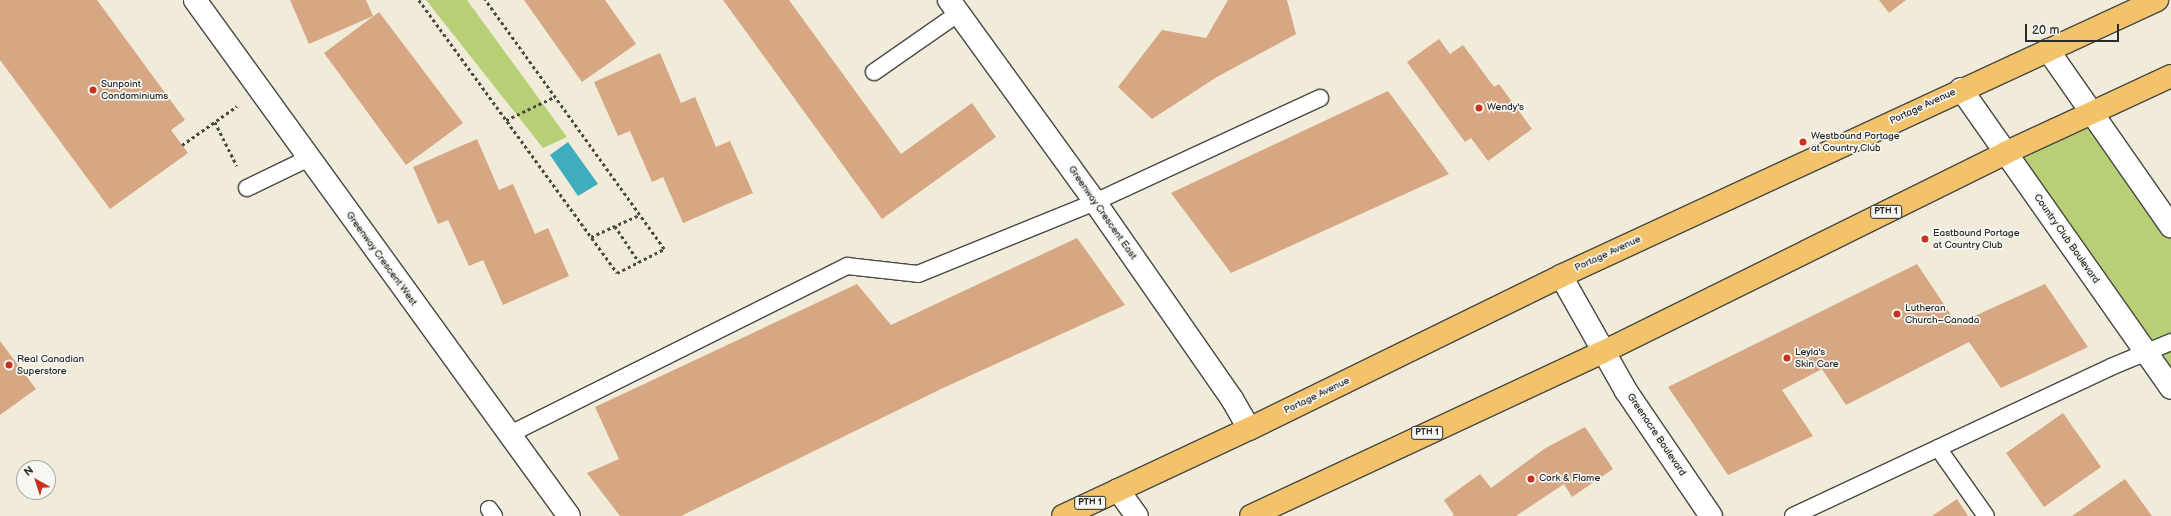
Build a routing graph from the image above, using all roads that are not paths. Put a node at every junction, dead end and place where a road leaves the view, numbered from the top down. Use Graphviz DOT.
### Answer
graph roads {
  1 [pos="195,0"];
  2 [pos="2157,0"];
  3 [pos="954,7"];
  4 [pos="2048,50"];
  5 [pos="874,72"];
  6 [pos="2171,76"];
  7 [pos="1960,89"];
  8 [pos="1320,98"];
  9 [pos="2091,112"];
  10 [pos="2006,153"];
  11 [pos="309,158"];
  12 [pos="247,188"];
  13 [pos="1095,202"];
  14 [pos="2171,226"];
  15 [pos="1561,276"];
  16 [pos="2171,342"];
  17 [pos="1604,352"];
  18 [pos="2145,352"];
  19 [pos="2171,388"];
  20 [pos="1249,429"];
  21 [pos="508,435"];
  22 [pos="1938,448"];
  23 [pos="1118,490"];
  24 [pos="569,516"];
  25 [pos="1063,516"];
  26 [pos="1137,516"];
  27 [pos="1251,516"];
  28 [pos="1711,516"];
  29 [pos="1793,516"];
  30 [pos="1986,516"];
  1 -- 11 [label="street, Greenway Crescent West"];
  2 -- 4 [label="highway, Portage Avenue / PTH 1"];
  3 -- 5 [label="lane"];
  3 -- 13 [label="street, Greenway Crescent East"];
  4 -- 7 [label="highway, Portage Avenue / PTH 1"];
  4 -- 9 [label="street"];
  6 -- 9 [label="highway, PTH 1"];
  7 -- 10 [label="street, Country Club Boulevard"];
  7 -- 15 [label="highway, Portage Avenue / PTH 1"];
  8 -- 13 [label="lane"];
  9 -- 10 [label="highway, PTH 1"];
  9 -- 14 [label="street"];
  10 -- 17 [label="highway, PTH 1"];
  10 -- 18 [label="street, Country Club Boulevard"];
  11 -- 12 [label="lane"];
  11 -- 21 [label="street, Greenway Crescent West"];
  13 -- 20 [label="street, Greenway Crescent East"];
  13 -- 21 [label="lane"];
  15 -- 17 [label="street, Greenacre Boulevard"];
  15 -- 20 [label="highway, Portage Avenue / PTH 1"];
  16 -- 18 [label="lane"];
  17 -- 27 [label="highway, PTH 1"];
  17 -- 28 [label="street, Greenacre Boulevard"];
  18 -- 19 [label="street, Country Club Boulevard"];
  18 -- 22 [label="lane"];
  20 -- 23 [label="highway, Portage Avenue / PTH 1"];
  21 -- 24 [label="street, Greenway Crescent West"];
  22 -- 29 [label="lane"];
  22 -- 30 [label="lane"];
  23 -- 25 [label="highway, Portage Avenue / PTH 1"];
  23 -- 26 [label="street"];
}
